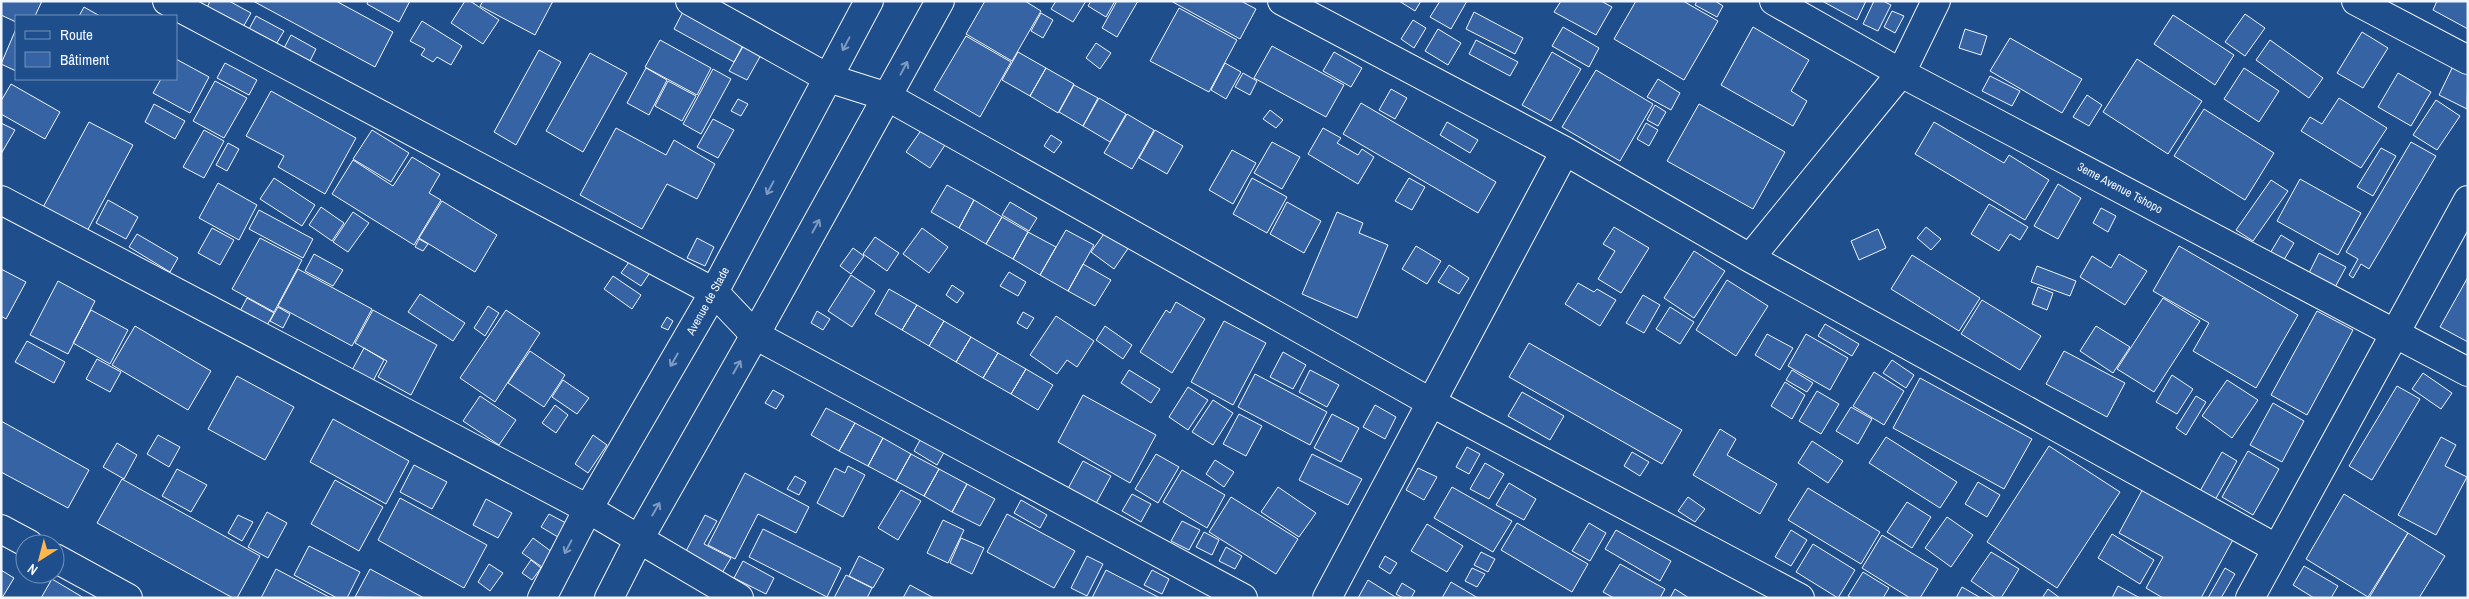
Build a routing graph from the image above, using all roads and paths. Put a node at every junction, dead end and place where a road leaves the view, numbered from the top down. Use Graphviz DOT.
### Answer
graph roads {
  1 [pos="167,1"];
  2 [pos="690,1"];
  3 [pos="869,1"];
  4 [pos="940,1"];
  5 [pos="1282,1"];
  6 [pos="1774,1"];
  7 [pos="1936,1"];
  8 [pos="2356,1"];
  9 [pos="2468,60"];
  10 [pos="1901,74"];
  11 [pos="828,78"];
  12 [pos="888,98"];
  13 [pos="1566,150"];
  14 [pos="1,200"];
  15 [pos="2468,200"];
  16 [pos="1750,258"];
  17 [pos="714,292"];
  18 [pos="2395,333"];
  19 [pos="755,335"];
  20 [pos="2468,372"];
  21 [pos="1432,403"];
  22 [pos="588,509"];
  23 [pos="1,529"];
  24 [pos="15,536"];
  25 [pos="639,539"];
  26 [pos="2276,548"];
  27 [pos="65,563"];
  28 [pos="128,598"];
  29 [pos="542,598"];
  30 [pos="609,598"];
  31 [pos="739,598"];
  32 [pos="1243,598"];
  33 [pos="1327,598"];
  34 [pos="1800,598"];
  35 [pos="2250,598"];
  1 -- 17 [label="street"];
  2 -- 11 [label="street"];
  3 -- 11 [label="street, Avenue de Stade, one-way"];
  12 -- 4 [label="street, one-way"];
  5 -- 13 [label="street"];
  6 -- 10 [label="street, 3eme Avenue Tshopo"];
  7 -- 10 [label="street"];
  8 -- 9 [label="street"];
  10 -- 16 [label="street"];
  10 -- 18 [label="street, 3eme Avenue Tshopo"];
  11 -- 12 [label="street"];
  11 -- 17 [label="street, Avenue de Stade, one-way"];
  19 -- 12 [label="street, one-way"];
  12 -- 21 [label="street"];
  13 -- 16 [label="street"];
  13 -- 21 [label="street"];
  14 -- 22 [label="street"];
  15 -- 18 [label="street"];
  16 -- 26 [label="street"];
  17 -- 19 [label="street"];
  17 -- 22 [label="street, Avenue de Stade, one-way"];
  18 -- 20 [label="street, 3eme Avenue Tshopo"];
  18 -- 26 [label="street"];
  25 -- 19 [label="street, one-way"];
  19 -- 32 [label="street"];
  21 -- 33 [label="street"];
  21 -- 34 [label="street"];
  22 -- 25 [label="street"];
  22 -- 29 [label="street, Avenue de Stade, one-way"];
  23 -- 24 [label="street"];
  25 -- 30 [label="street"];
  25 -- 31 [label="street"];
  26 -- 35 [label="street"];
  27 -- 28 [label="street"];
}
